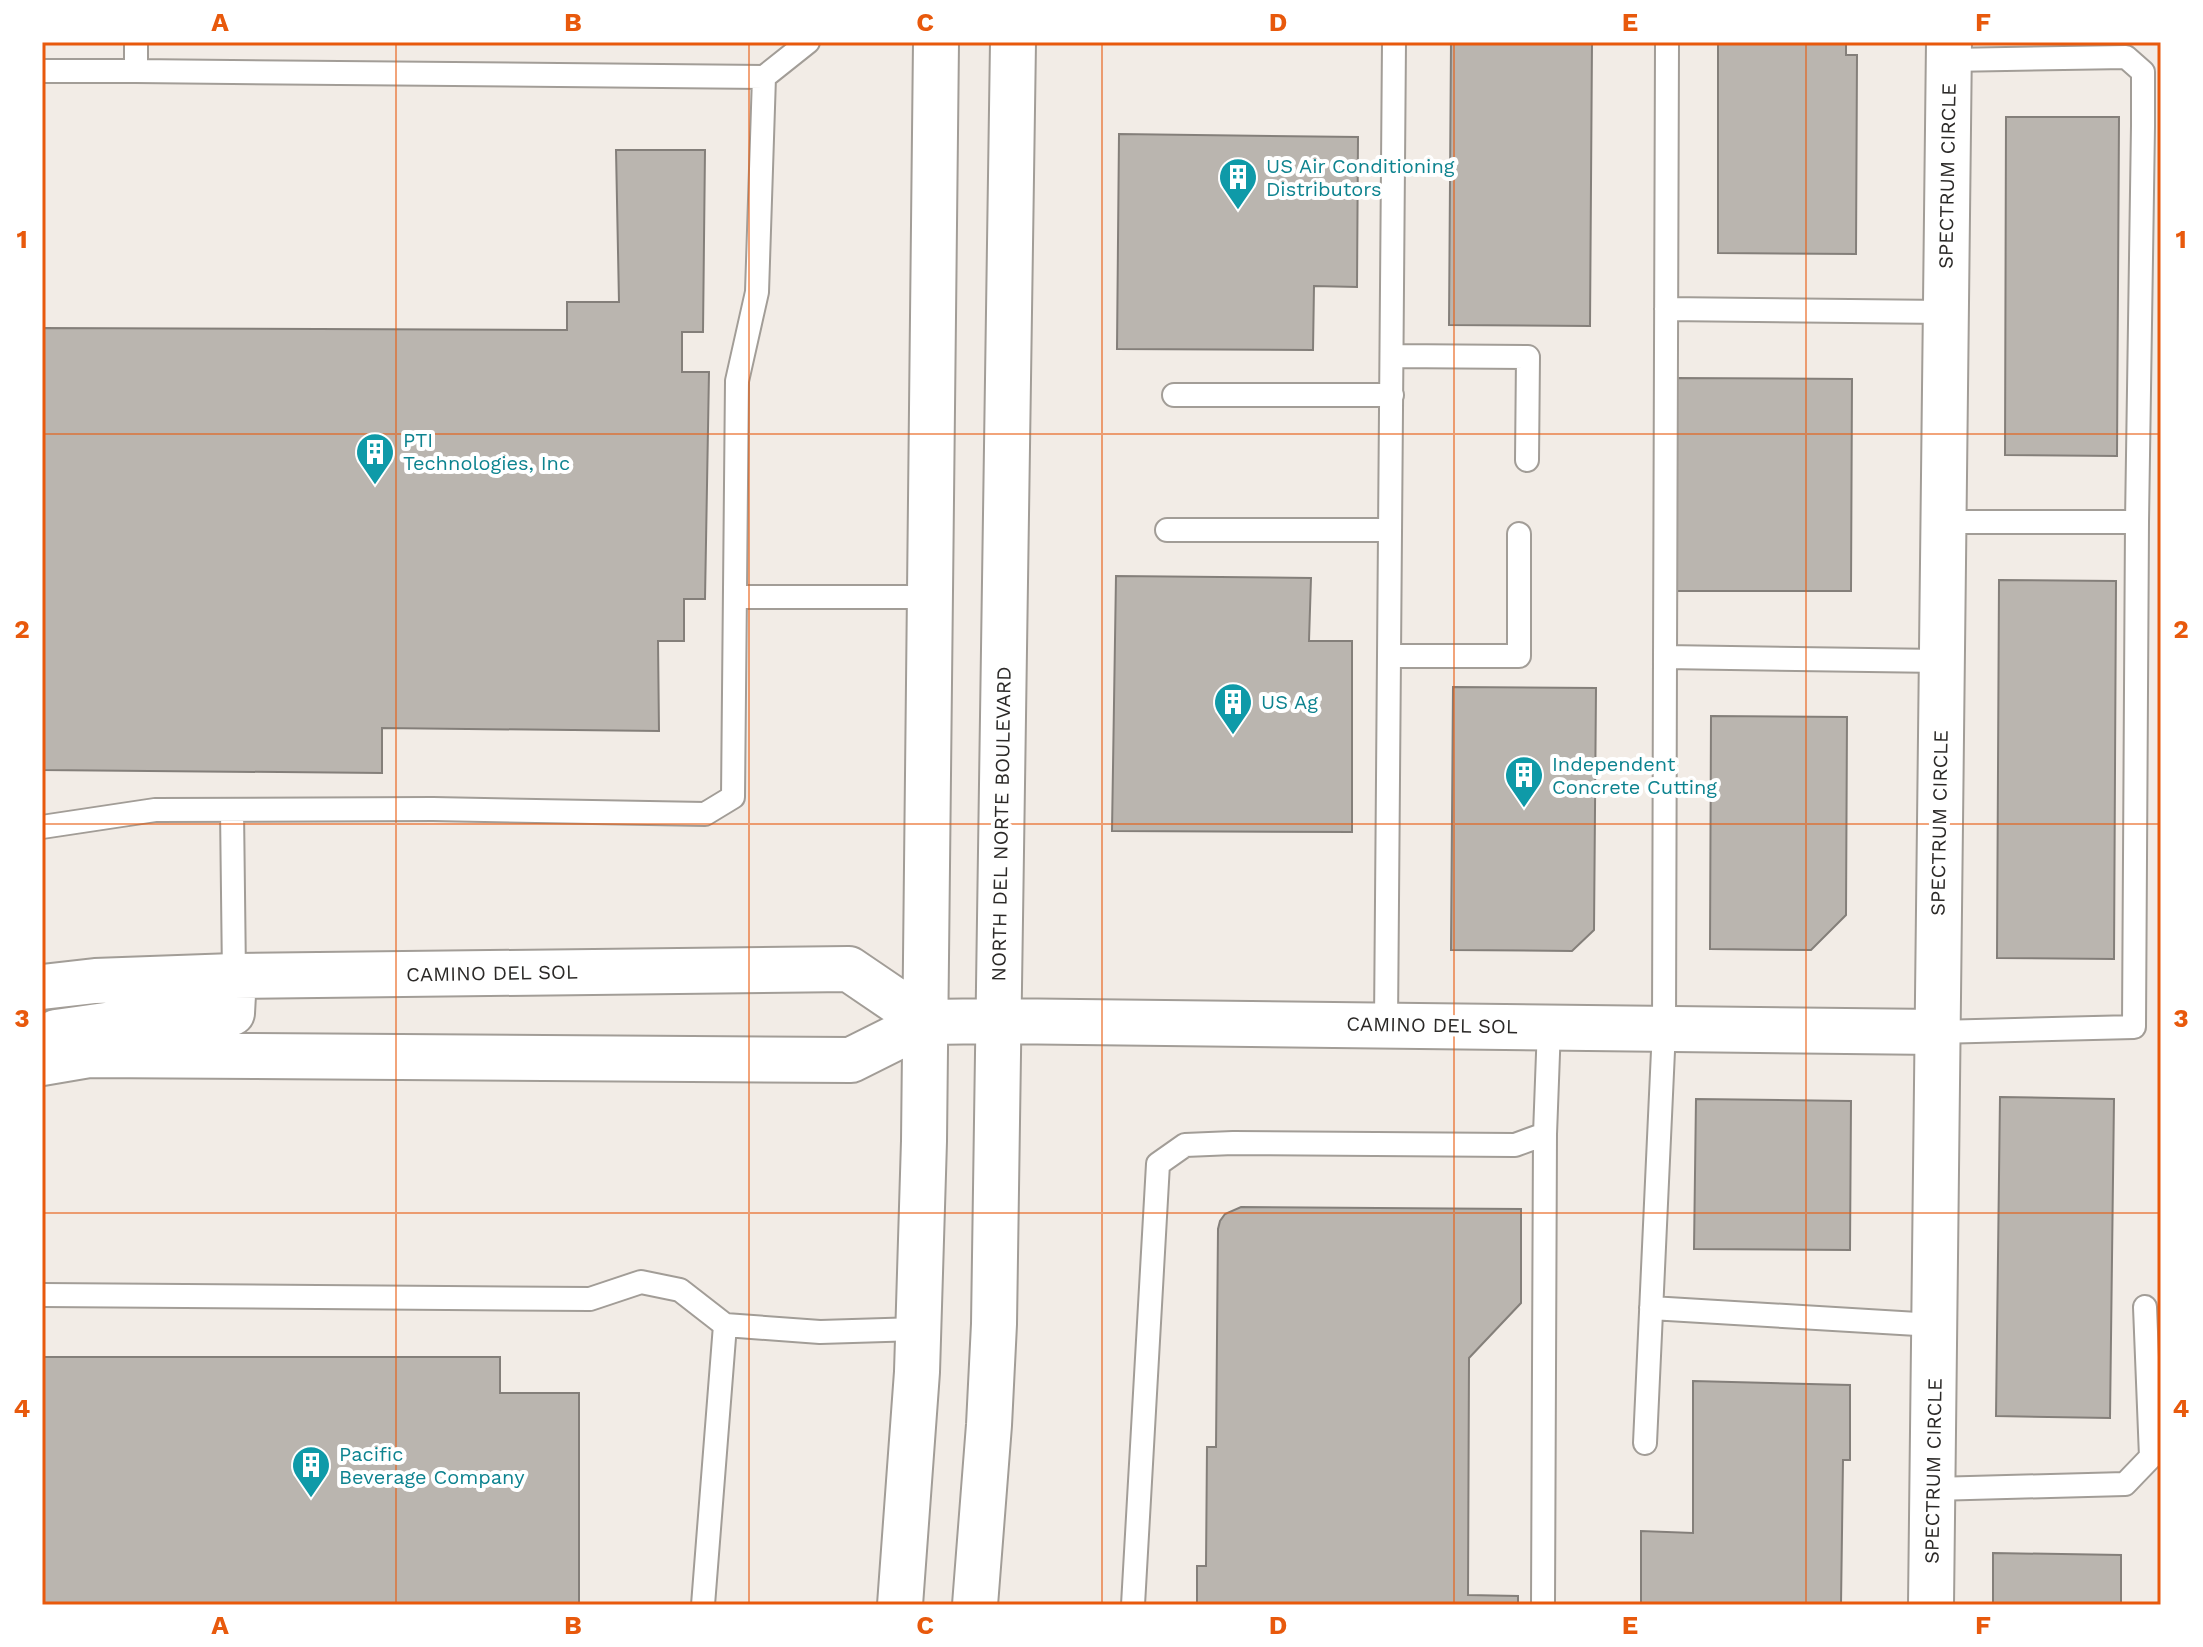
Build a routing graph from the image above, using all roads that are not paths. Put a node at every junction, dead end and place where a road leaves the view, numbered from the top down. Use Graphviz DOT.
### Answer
graph roads {
  1 [pos="136,42"];
  2 [pos="808,42"];
  3 [pos="936,42"];
  4 [pos="1013,42"];
  5 [pos="1394,42"];
  6 [pos="1667,42"];
  7 [pos="1949,51"];
  8 [pos="42,71"];
  9 [pos="136,71"];
  10 [pos="764,77"];
  11 [pos="1666,309"];
  12 [pos="1946,312"];
  13 [pos="1393,356"];
  14 [pos="1174,395"];
  15 [pos="1392,395"];
  16 [pos="1527,460"];
  17 [pos="1943,522"];
  18 [pos="2137,522"];
  19 [pos="1167,530"];
  20 [pos="1390,530"];
  21 [pos="1519,534"];
  22 [pos="735,597"];
  23 [pos="931,597"];
  24 [pos="1389,656"];
  25 [pos="1665,657"];
  26 [pos="1941,661"];
  27 [pos="232,810"];
  28 [pos="42,827"];
  29 [pos="234,976"];
  30 [pos="42,987"];
  31 [pos="999,1021"];
  32 [pos="927,1022"];
  33 [pos="1386,1024"];
  34 [pos="1549,1027"];
  35 [pos="1664,1029"];
  36 [pos="1937,1032"];
  37 [pos="42,1035"];
  38 [pos="42,1063"];
  39 [pos="1545,1134"];
  40 [pos="42,1295"];
  41 [pos="2145,1307"];
  42 [pos="1651,1308"];
  43 [pos="725,1325"];
  44 [pos="1934,1325"];
  45 [pos="918,1329"];
  46 [pos="1645,1443"];
  47 [pos="1933,1489"];
  48 [pos="703,1605"];
  49 [pos="900,1605"];
  50 [pos="975,1605"];
  51 [pos="1133,1605"];
  52 [pos="1543,1605"];
  53 [pos="1931,1605"];
  1 -- 9 [label="lane"];
  2 -- 10 [label="lane"];
  3 -- 23 [label="street"];
  4 -- 31 [label="street, NORTH DEL NORTE BOULEVARD"];
  5 -- 13 [label="lane"];
  6 -- 11 [label="lane"];
  7 -- 12 [label="street, SPECTRUM CIRCLE"];
  7 -- 18 [label="lane"];
  8 -- 9 [label="lane"];
  9 -- 10 [label="lane"];
  10 -- 22 [label="lane"];
  11 -- 12 [label="lane"];
  11 -- 25 [label="lane"];
  12 -- 17 [label="street, SPECTRUM CIRCLE"];
  13 -- 15 [label="lane"];
  13 -- 16 [label="lane"];
  14 -- 15 [label="lane"];
  15 -- 20 [label="lane"];
  17 -- 18 [label="lane"];
  17 -- 26 [label="street, SPECTRUM CIRCLE"];
  18 -- 36 [label="lane"];
  19 -- 20 [label="lane"];
  20 -- 24 [label="lane"];
  21 -- 24 [label="lane"];
  22 -- 23 [label="lane"];
  22 -- 27 [label="lane"];
  23 -- 32 [label="street"];
  24 -- 33 [label="lane"];
  25 -- 26 [label="lane"];
  25 -- 35 [label="lane"];
  26 -- 36 [label="street, SPECTRUM CIRCLE"];
  27 -- 28 [label="lane"];
  27 -- 29 [label="lane"];
  29 -- 30 [label="street, CAMINO DEL SOL"];
  29 -- 32 [label="street, CAMINO DEL SOL"];
  29 -- 37 [label="street"];
  31 -- 32 [label="street, CAMINO DEL SOL"];
  31 -- 33 [label="street, CAMINO DEL SOL"];
  31 -- 50 [label="street, NORTH DEL NORTE BOULEVARD"];
  32 -- 38 [label="street, CAMINO DEL SOL"];
  32 -- 45 [label="street"];
  33 -- 34 [label="street, CAMINO DEL SOL"];
  34 -- 35 [label="street, CAMINO DEL SOL"];
  34 -- 39 [label="lane"];
  35 -- 36 [label="street, CAMINO DEL SOL"];
  35 -- 42 [label="lane"];
  36 -- 44 [label="street, SPECTRUM CIRCLE"];
  39 -- 51 [label="lane"];
  39 -- 52 [label="lane"];
  40 -- 43 [label="lane"];
  41 -- 47 [label="lane"];
  42 -- 44 [label="lane"];
  42 -- 46 [label="lane"];
  43 -- 45 [label="lane"];
  43 -- 48 [label="lane"];
  44 -- 47 [label="street, SPECTRUM CIRCLE"];
  45 -- 49 [label="street"];
  47 -- 53 [label="street, SPECTRUM CIRCLE"];
}
